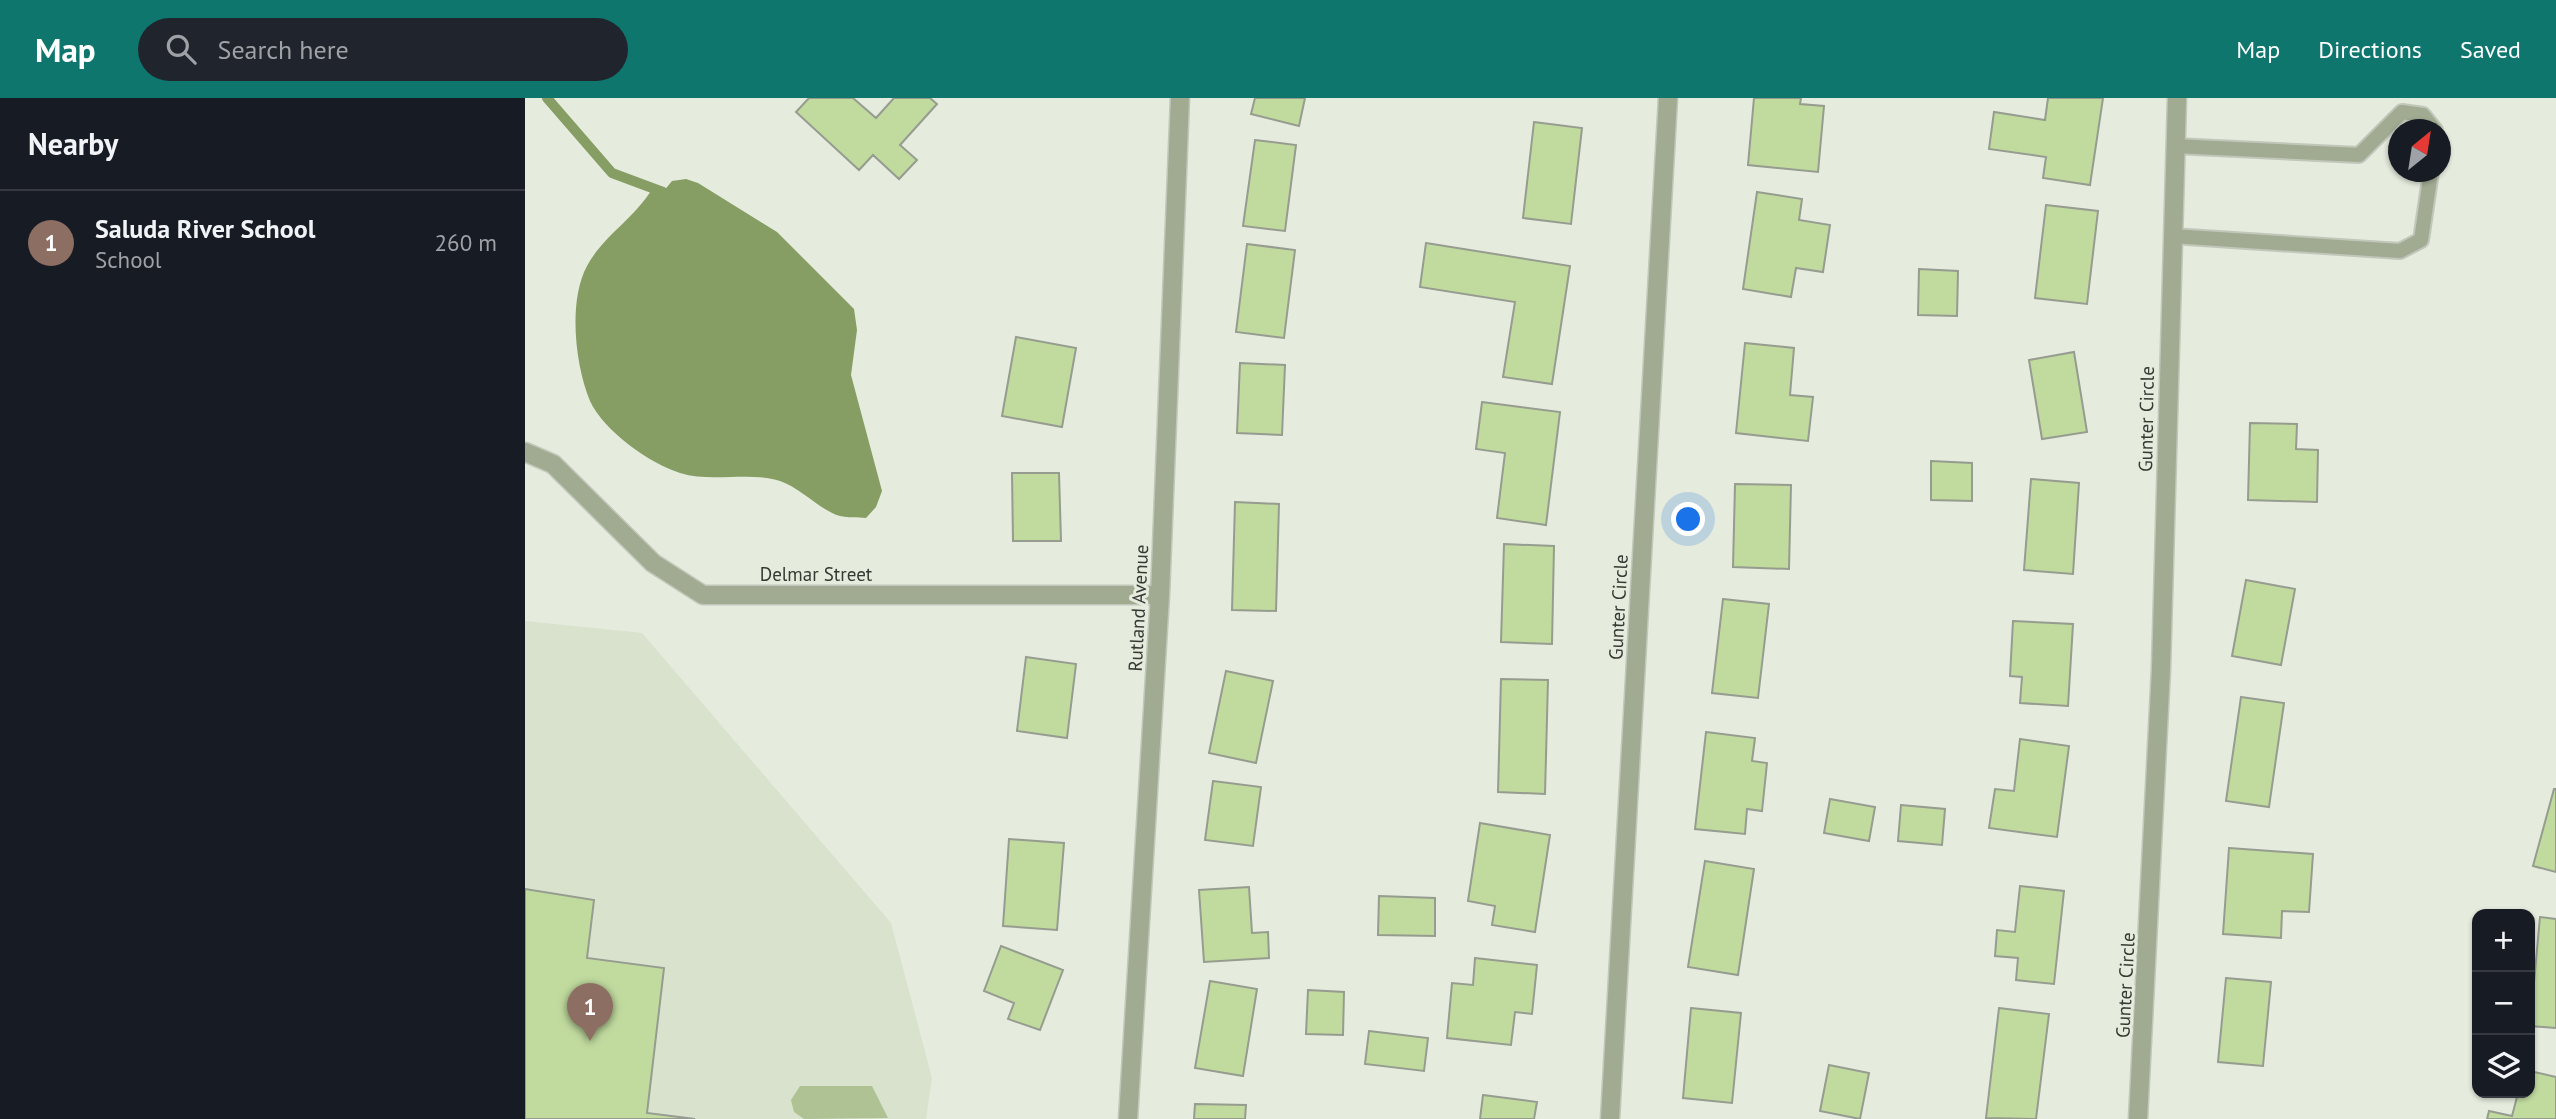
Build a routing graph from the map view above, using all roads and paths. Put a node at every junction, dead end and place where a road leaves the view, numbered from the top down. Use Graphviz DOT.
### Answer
graph roads {
  1 [pos="1180,98"];
  2 [pos="1668,98"];
  3 [pos="2177,98"];
  4 [pos="2395,119"];
  5 [pos="2426,119"];
  6 [pos="2388,126"];
  7 [pos="2175,146"];
  8 [pos="2430,182"];
  9 [pos="2172,236"];
  10 [pos="525,452"];
  11 [pos="1160,595"];
  12 [pos="1128,1119"];
  13 [pos="1610,1119"];
  14 [pos="2138,1119"];
  1 -- 11 [label="street, Rutland Avenue"];
  2 -- 13 [label="street, Gunter Circle"];
  3 -- 7 [label="street, Gunter Circle"];
  4 -- 5 [label="lane"];
  6 -- 7 [label="lane"];
  7 -- 9 [label="street, Gunter Circle"];
  8 -- 9 [label="lane"];
  9 -- 14 [label="street, Gunter Circle"];
  10 -- 11 [label="street, Delmar Street"];
  11 -- 12 [label="street, Rutland Avenue"];
}
